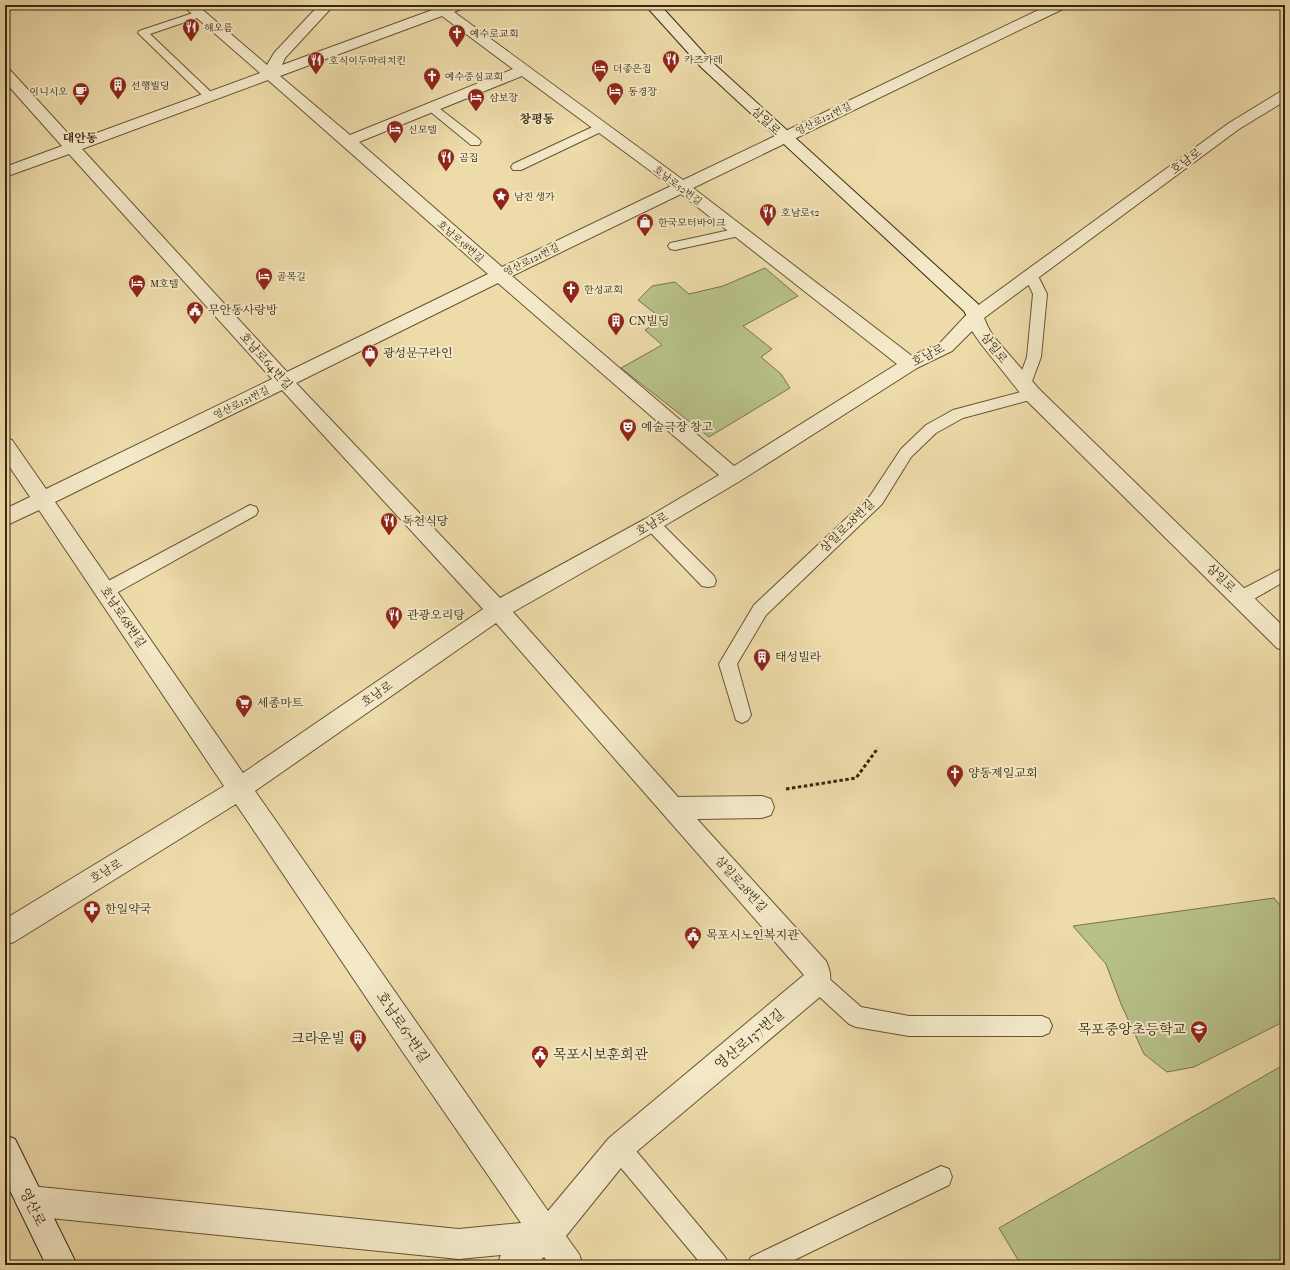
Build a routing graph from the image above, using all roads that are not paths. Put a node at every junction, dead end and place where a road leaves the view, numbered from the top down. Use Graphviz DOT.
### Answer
graph roads {
  1 [pos="327,5"];
  2 [pos="460,5"];
  3 [pos="652,5"];
  4 [pos="1060,5"];
  5 [pos="194,9"];
  6 [pos="444,11"];
  7 [pos="523,70"];
  8 [pos="5,73"];
  9 [pos="270,74"];
  10 [pos="1285,95"];
  11 [pos="209,96"];
  12 [pos="431,107"];
  13 [pos="601,127"];
  14 [pos="784,137"];
  15 [pos="348,141"];
  16 [pos="475,142"];
  17 [pos="71,147"];
  18 [pos="517,167"];
  19 [pos="5,172"];
  20 [pos="682,187"];
  21 [pos="739,232"];
  22 [pos="675,246"];
  23 [pos="500,275"];
  24 [pos="1032,275"];
  25 [pos="975,316"];
  26 [pos="910,364"];
  27 [pos="284,381"];
  28 [pos="1028,389"];
  29 [pos="5,445"];
  30 [pos="734,476"];
  31 [pos="42,499"];
  32 [pos="250,511"];
  33 [pos="5,518"];
  34 [pos="652,524"];
  35 [pos="1285,573"];
  36 [pos="708,581"];
  37 [pos="105,591"];
  38 [pos="1241,598"];
  39 [pos="498,610"];
  40 [pos="1285,642"];
  41 [pos="742,715"];
  42 [pos="241,788"];
  43 [pos="762,807"];
  44 [pos="672,808"];
  45 [pos="5,933"];
  46 [pos="818,982"];
  47 [pos="1042,1026"];
  48 [pos="619,1148"];
  49 [pos="5,1149"];
  50 [pos="941,1177"];
  51 [pos="30,1201"];
  52 [pos="547,1235"];
  53 [pos="62,1265"];
  54 [pos="512,1265"];
  55 [pos="568,1265"];
  56 [pos="717,1265"];
  57 [pos="759,1265"];
  1 -- 9 [label="street"];
  2 -- 6 [label="street"];
  3 -- 14 [label="street, 삼일로"];
  4 -- 14 [label="street, 영산로121번길"];
  5 -- 9 [label="street, 호남로58번길"];
  5 -- 11 [label="lane"];
  6 -- 7 [label="street, 호남로52번길"];
  6 -- 9 [label="street"];
  7 -- 12 [label="street"];
  7 -- 13 [label="street, 호남로52번길"];
  8 -- 17 [label="street, 호남로64번길"];
  9 -- 11 [label="street"];
  9 -- 15 [label="street, 호남로58번길"];
  10 -- 24 [label="street, 호남로"];
  11 -- 17 [label="street"];
  12 -- 15 [label="street"];
  12 -- 16 [label="lane"];
  13 -- 18 [label="lane"];
  13 -- 20 [label="street, 호남로52번길"];
  14 -- 20 [label="street, 영산로121번길"];
  14 -- 25 [label="street, 삼일로"];
  15 -- 23 [label="street, 호남로58번길"];
  17 -- 19 [label="street"];
  17 -- 27 [label="street, 호남로64번길"];
  20 -- 21 [label="street, 호남로52번길"];
  20 -- 23 [label="street, 영산로121번길"];
  21 -- 22 [label="lane"];
  21 -- 26 [label="street, 호남로52번길"];
  23 -- 27 [label="street, 영산로121번길"];
  23 -- 30 [label="street, 호남로58번길"];
  24 -- 25 [label="street, 호남로"];
  24 -- 28 [label="lane"];
  25 -- 26 [label="street, 호남로"];
  25 -- 28 [label="street, 삼일로"];
  26 -- 30 [label="street, 호남로"];
  27 -- 31 [label="street, 영산로121번길"];
  27 -- 39 [label="street, 호남로64번길"];
  28 -- 38 [label="street, 삼일로"];
  28 -- 41 [label="lane, 삼일로28번길"];
  29 -- 31 [label="street, 호남로68번길"];
  30 -- 34 [label="street, 호남로"];
  31 -- 33 [label="street, 영산로121번길"];
  31 -- 37 [label="street, 호남로68번길"];
  32 -- 37 [label="lane"];
  34 -- 36 [label="lane"];
  34 -- 39 [label="street, 호남로"];
  35 -- 38 [label="lane"];
  37 -- 42 [label="street, 호남로68번길"];
  38 -- 40 [label="street, 삼일로"];
  39 -- 42 [label="street, 호남로"];
  39 -- 44 [label="street, 호남로64번길"];
  42 -- 45 [label="street, 호남로"];
  42 -- 52 [label="street, 호남로67번길"];
  43 -- 44 [label="street"];
  44 -- 46 [label="street, 삼일로28번길"];
  46 -- 47 [label="lane"];
  46 -- 48 [label="street, 영산로137번길"];
  48 -- 52 [label="street, 영산로137번길"];
  48 -- 56 [label="lane"];
  49 -- 51 [label="street, 영산로"];
  50 -- 57 [label="lane"];
  51 -- 52 [label="street"];
  51 -- 53 [label="street, 영산로"];
  52 -- 54 [label="street, 영산로137번길"];
  52 -- 55 [label="street, 호남로67번길"];
}
